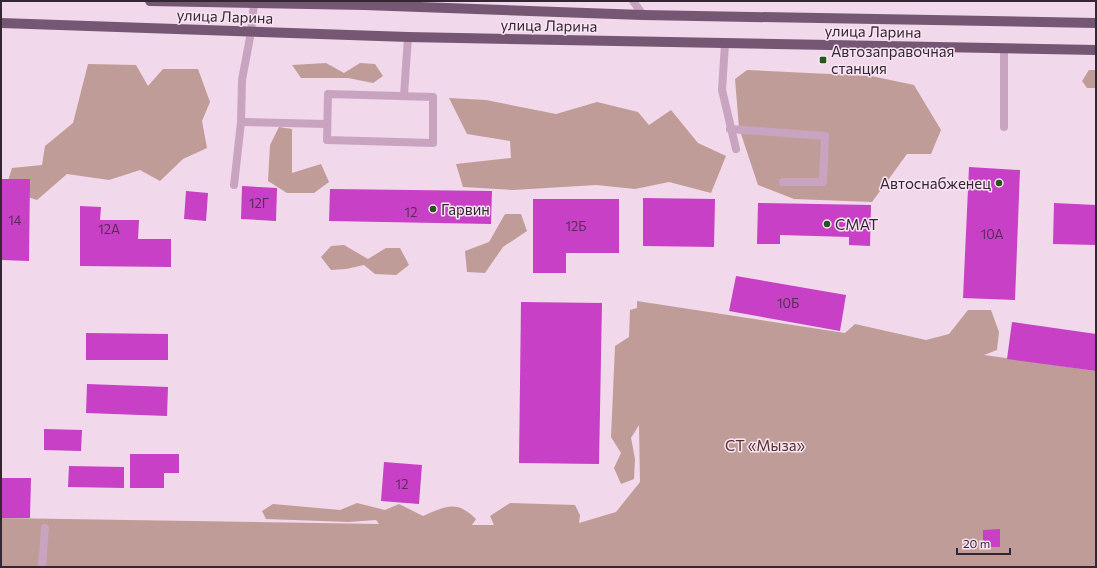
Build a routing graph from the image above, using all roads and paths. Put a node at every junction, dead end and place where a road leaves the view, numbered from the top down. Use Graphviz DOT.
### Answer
graph roads {
  1 [pos="150,1"];
  2 [pos="633,1"];
  3 [pos="366,2"];
  4 [pos="254,3"];
  5 [pos="643,15"];
  6 [pos="1,23"];
  7 [pos="1096,23"];
  8 [pos="251,32"];
  9 [pos="408,38"];
  10 [pos="725,44"];
  11 [pos="1004,48"];
  12 [pos="1096,50"];
  13 [pos="404,95"];
  14 [pos="241,122"];
  15 [pos="327,124"];
  16 [pos="1004,127"];
  17 [pos="730,129"];
  18 [pos="736,149"];
  19 [pos="783,182"];
  20 [pos="234,185"];
  21 [pos="46,528"];
  22 [pos="42,567"];
  1 -- 4 [label="main road, улица Ларина"];
  2 -- 5 [label="lane"];
  3 -- 4 [label="main road, улица Ларина"];
  3 -- 5 [label="main road, улица Ларина"];
  4 -- 8 [label="lane"];
  5 -- 7 [label="main road, улица Ларина"];
  6 -- 8 [label="main road, улица Ларина"];
  8 -- 9 [label="main road, улица Ларина"];
  8 -- 14 [label="lane"];
  9 -- 10 [label="main road, улица Ларина"];
  9 -- 13 [label="lane"];
  10 -- 11 [label="main road, улица Ларина"];
  10 -- 17 [label="lane"];
  11 -- 12 [label="main road, улица Ларина"];
  11 -- 16 [label="lane"];
  13 -- 15 [label="lane"];
  13 -- 15 [label="lane"];
  14 -- 15 [label="lane"];
  14 -- 20 [label="lane"];
  17 -- 18 [label="lane"];
  17 -- 19 [label="lane"];
  21 -- 22 [label="lane"];
}
